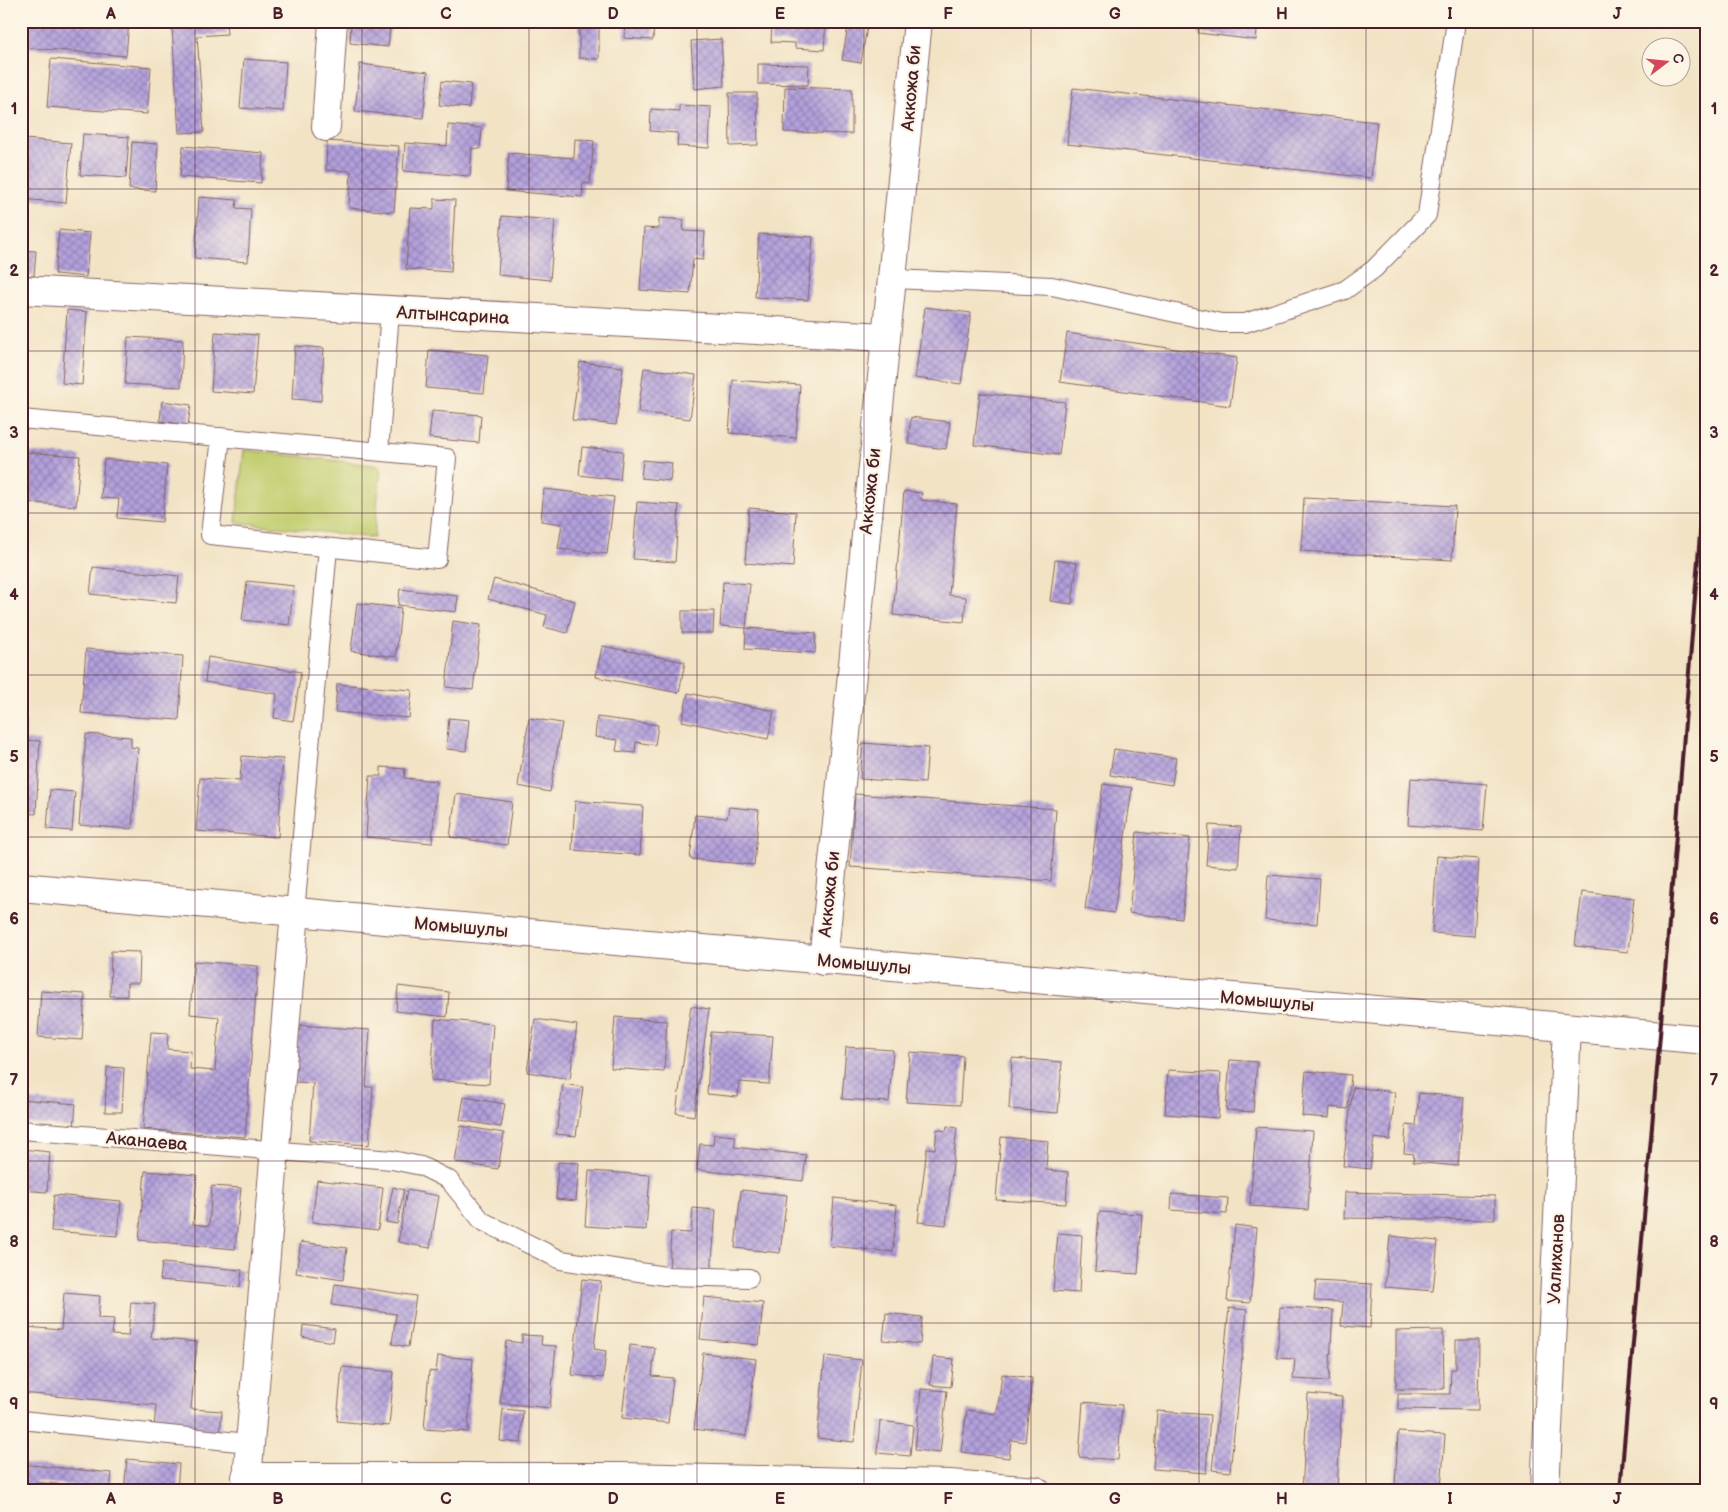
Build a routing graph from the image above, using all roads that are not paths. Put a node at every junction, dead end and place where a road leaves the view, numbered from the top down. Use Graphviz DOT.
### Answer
graph roads {
  1 [pos="333,21"];
  2 [pos="918,21"];
  3 [pos="1456,21"];
  4 [pos="326,127"];
  5 [pos="893,279"];
  6 [pos="21,290"];
  7 [pos="390,312"];
  8 [pos="886,337"];
  9 [pos="21,420"];
  10 [pos="221,437"];
  11 [pos="379,451"];
  12 [pos="328,548"];
  13 [pos="21,887"];
  14 [pos="295,912"];
  15 [pos="822,961"];
  16 [pos="1567,1028"];
  17 [pos="1707,1040"];
  18 [pos="21,1130"];
  19 [pos="273,1151"];
  20 [pos="749,1278"];
  21 [pos="21,1420"];
  22 [pos="248,1443"];
  23 [pos="246,1484"];
  24 [pos="1036,1491"];
  25 [pos="1545,1491"];
  1 -- 4 [label="street"];
  2 -- 5 [label="street, Аккожа би"];
  3 -- 5 [label="lane"];
  5 -- 8 [label="street, Аккожа би"];
  6 -- 7 [label="street, Алтынсарина"];
  7 -- 8 [label="street, Алтынсарина"];
  7 -- 11 [label="lane"];
  8 -- 15 [label="street, Аккожа би"];
  9 -- 10 [label="lane"];
  10 -- 11 [label="lane"];
  10 -- 12 [label="lane"];
  11 -- 12 [label="lane"];
  12 -- 14 [label="lane"];
  13 -- 14 [label="street, Момышулы"];
  14 -- 15 [label="street, Момышулы"];
  14 -- 19 [label="street"];
  15 -- 16 [label="street, Момышулы"];
  16 -- 17 [label="street, Момышулы"];
  16 -- 25 [label="street, Уалиханов"];
  18 -- 19 [label="lane, Аканаева"];
  19 -- 20 [label="lane, Аканаева"];
  19 -- 22 [label="street"];
  21 -- 22 [label="lane"];
  22 -- 23 [label="street"];
  23 -- 24 [label="street"];
}
